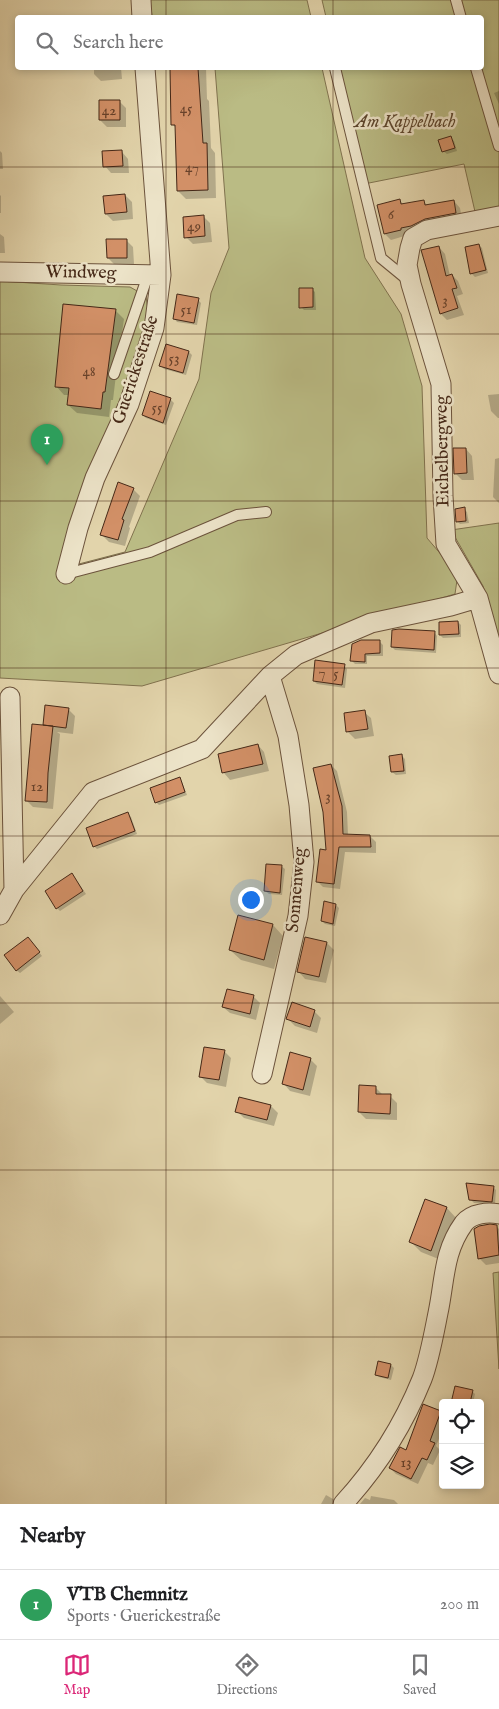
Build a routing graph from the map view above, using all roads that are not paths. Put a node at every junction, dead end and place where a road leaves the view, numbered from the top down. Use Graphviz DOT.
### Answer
graph roads {
  1 [pos="141,0"];
  2 [pos="456,0"];
  3 [pos="142,15"];
  4 [pos="460,15"];
  5 [pos="146,70"];
  6 [pos="335,70"];
  7 [pos="477,70"];
  8 [pos="499,146"];
  9 [pos="499,216"];
  10 [pos="0,272"];
  11 [pos="155,275"];
  12 [pos="411,284"];
  13 [pos="114,374"];
  14 [pos="266,512"];
  15 [pos="66,574"];
  16 [pos="478,598"];
  17 [pos="499,674"];
  18 [pos="270,676"];
  19 [pos="10,697"];
  20 [pos="14,890"];
  21 [pos="0,915"];
  22 [pos="262,1074"];
  23 [pos="499,1214"];
  24 [pos="343,1504"];
  1 -- 3 [label="street"];
  2 -- 4 [label="lane"];
  5 -- 11 [label="street, Guerickestraße"];
  6 -- 12 [label="lane"];
  7 -- 8 [label="lane"];
  9 -- 12 [label="street, Eichelbergweg"];
  10 -- 11 [label="street, Windweg"];
  11 -- 13 [label="lane"];
  11 -- 15 [label="street, Guerickestraße"];
  12 -- 16 [label="street, Eichelbergweg"];
  14 -- 15 [label="lane"];
  16 -- 17 [label="street, Eichelbergweg"];
  16 -- 18 [label="street"];
  18 -- 20 [label="street"];
  18 -- 22 [label="street, Sonnenweg"];
  19 -- 20 [label="street"];
  20 -- 21 [label="street"];
  23 -- 24 [label="street"];
}
